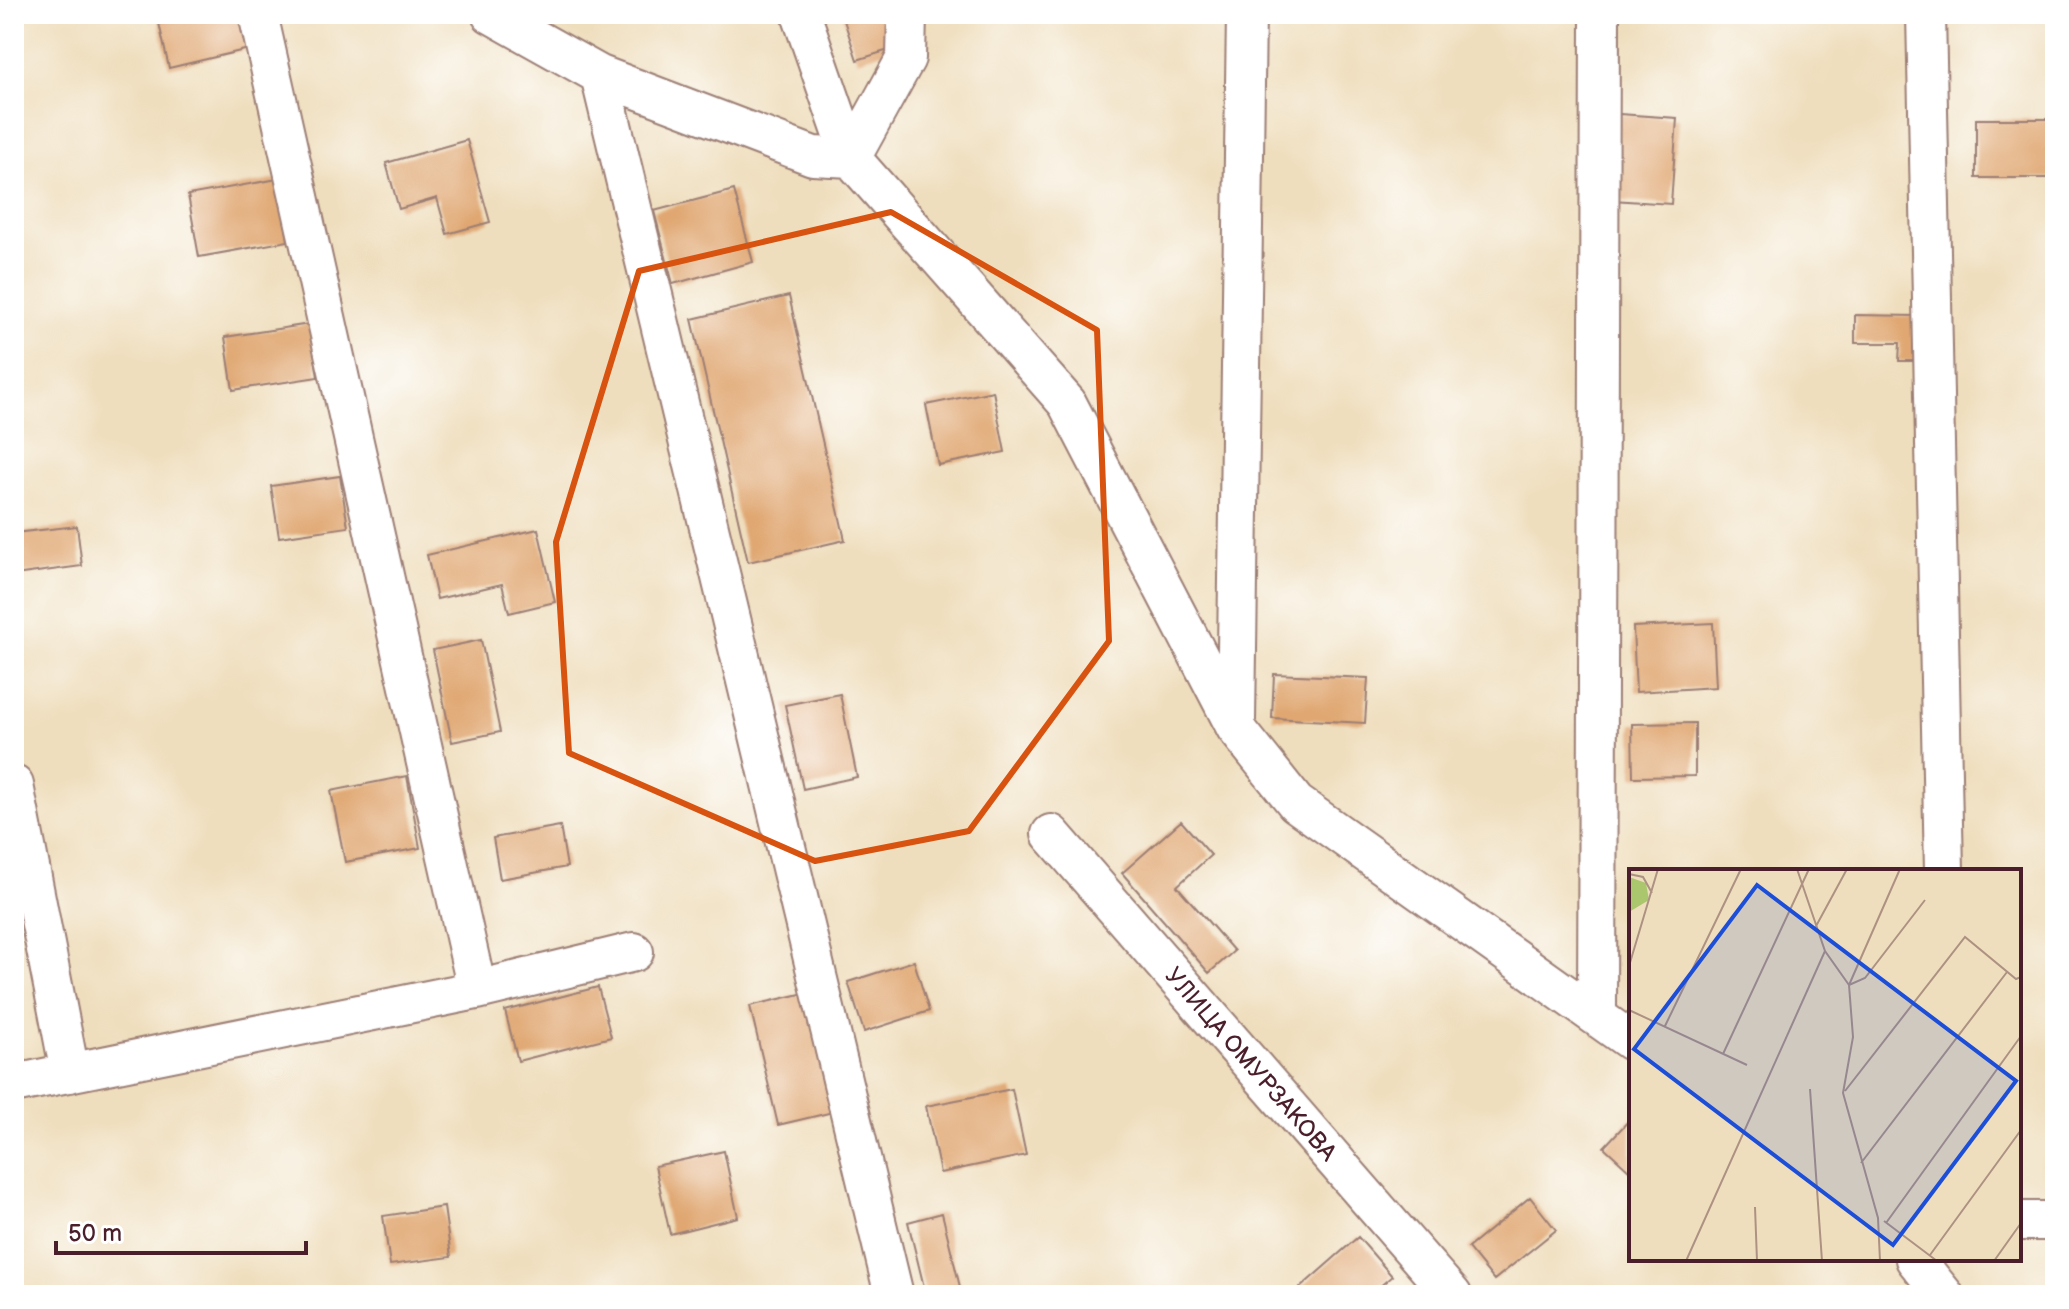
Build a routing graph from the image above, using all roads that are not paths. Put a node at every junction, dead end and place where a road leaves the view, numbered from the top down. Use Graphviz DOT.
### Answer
graph roads {
  1 [pos="258,14"];
  2 [pos="491,14"];
  3 [pos="801,14"];
  4 [pos="907,14"];
  5 [pos="1246,14"];
  6 [pos="1600,14"];
  7 [pos="1926,14"];
  8 [pos="600,75"];
  9 [pos="851,158"];
  10 [pos="1236,728"];
  11 [pos="14,785"];
  12 [pos="1051,834"];
  13 [pos="1944,869"];
  14 [pos="634,952"];
  15 [pos="477,990"];
  16 [pos="1597,1016"];
  17 [pos="1629,1040"];
  18 [pos="70,1073"];
  19 [pos="14,1084"];
  20 [pos="2021,1221"];
  21 [pos="2055,1221"];
  22 [pos="1917,1261"];
  23 [pos="894,1295"];
  24 [pos="1452,1295"];
  25 [pos="1944,1295"];
  1 -- 15 [label="street"];
  2 -- 8 [label="street"];
  3 -- 9 [label="street"];
  4 -- 9 [label="street"];
  5 -- 10 [label="street"];
  6 -- 16 [label="street"];
  7 -- 13 [label="street"];
  8 -- 9 [label="street"];
  8 -- 23 [label="street"];
  9 -- 10 [label="street"];
  10 -- 16 [label="street"];
  11 -- 18 [label="street"];
  12 -- 24 [label="street, УЛИЦА ОМУРЗАКОВА"];
  14 -- 15 [label="street"];
  15 -- 18 [label="street"];
  16 -- 17 [label="street"];
  18 -- 19 [label="street"];
  20 -- 21 [label="street"];
  22 -- 25 [label="street"];
}
